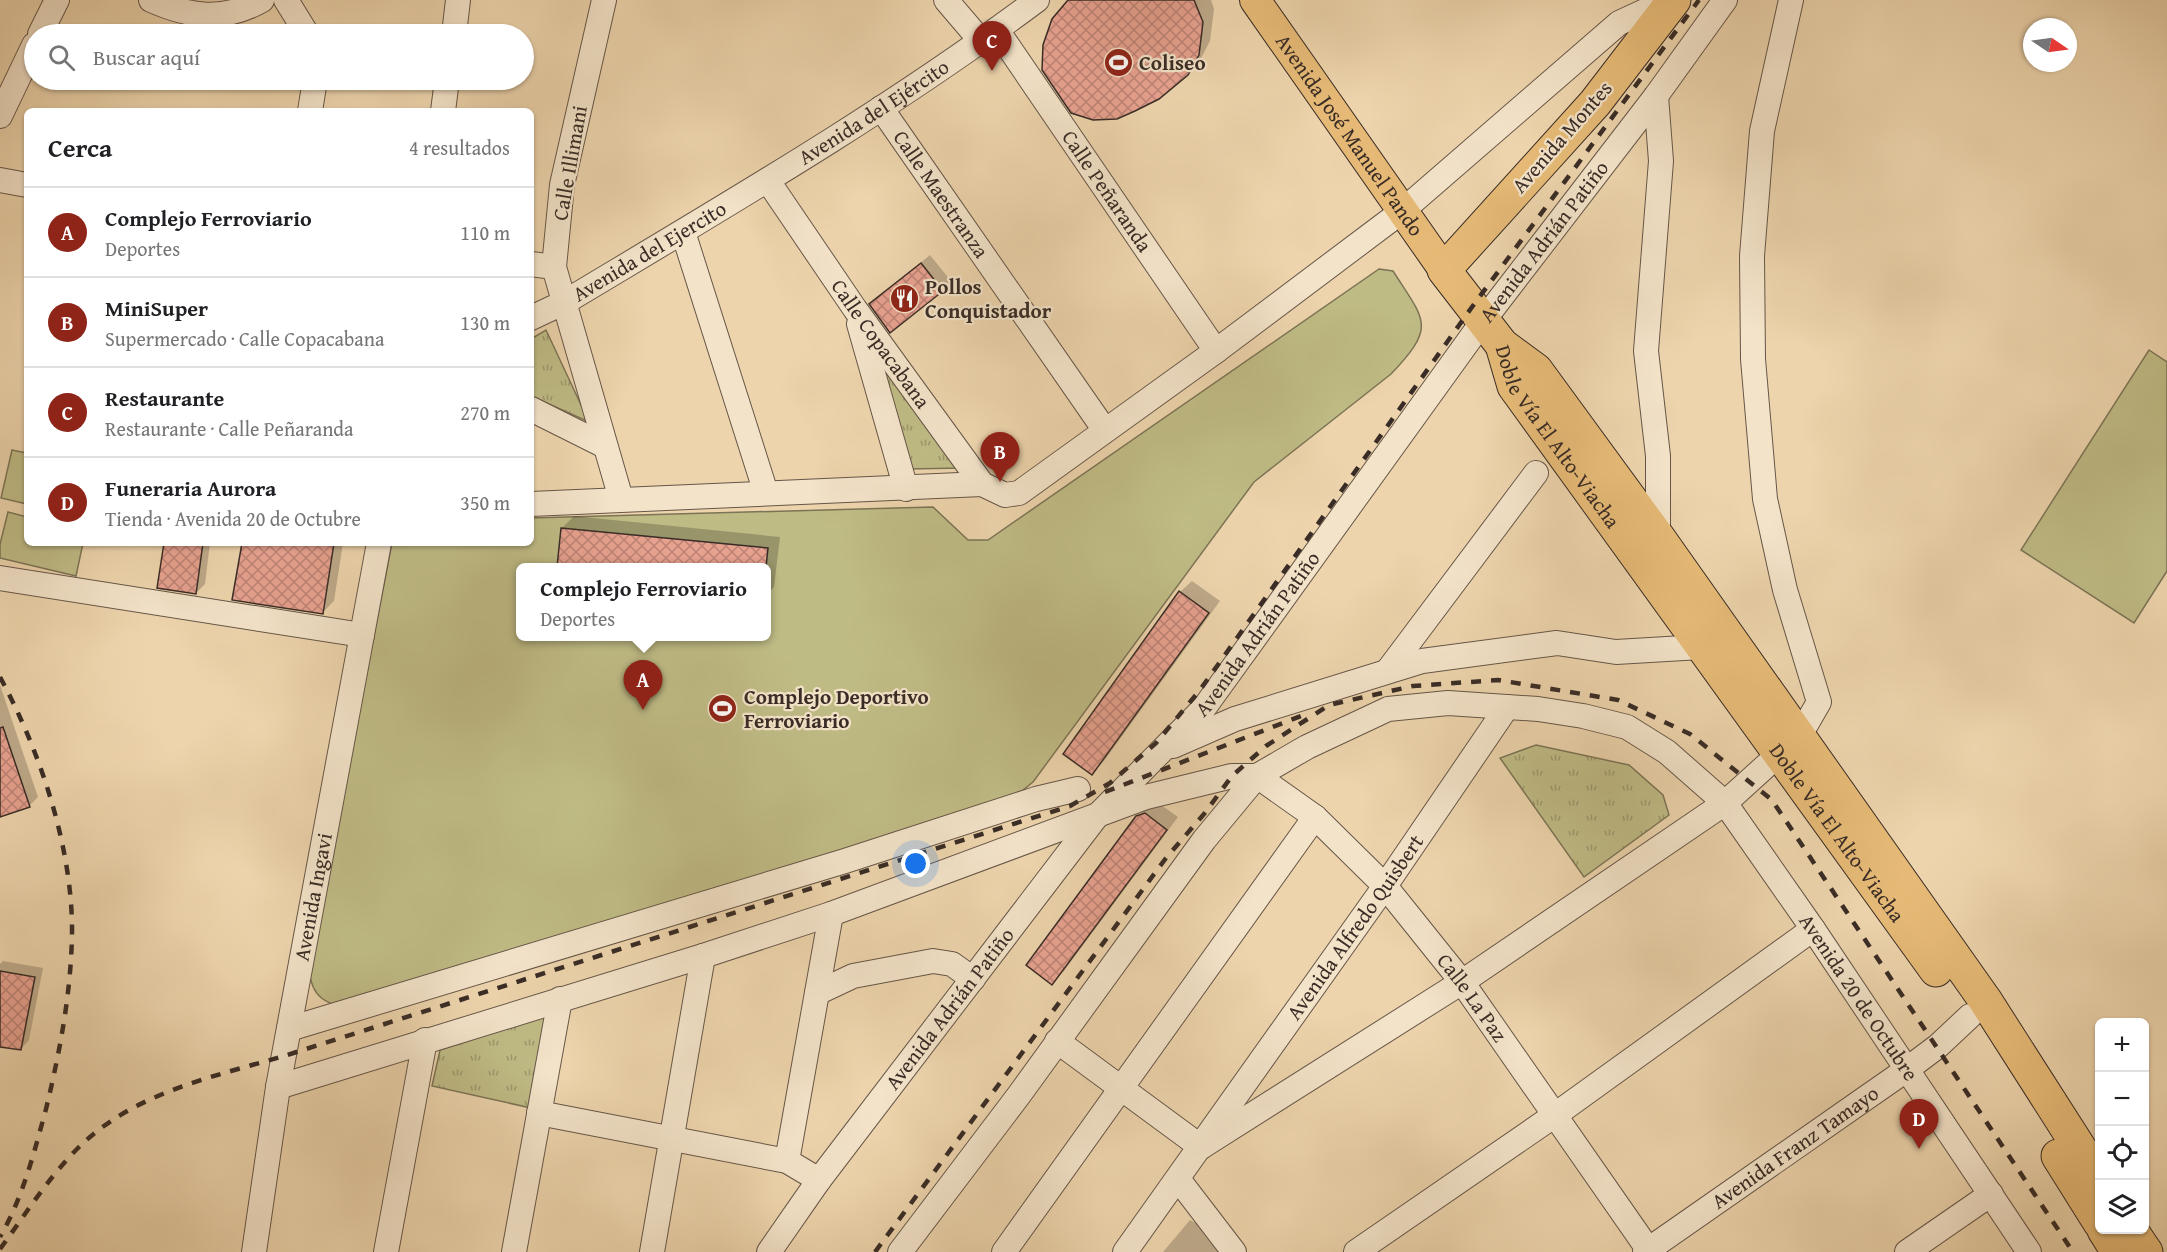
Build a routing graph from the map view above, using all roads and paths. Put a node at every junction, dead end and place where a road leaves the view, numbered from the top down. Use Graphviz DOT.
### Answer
graph roads {
  1 [pos="57,0"];
  2 [pos="151,0"];
  3 [pos="262,0"];
  4 [pos="286,0"];
  5 [pos="458,0"];
  6 [pos="604,0"];
  7 [pos="946,0"];
  8 [pos="1037,0"];
  9 [pos="1255,0"];
  10 [pos="1725,0"];
  11 [pos="1791,0"];
  12 [pos="1670,6"];
  13 [pos="45,24"];
  14 [pos="301,24"];
  15 [pos="455,24"];
  16 [pos="989,35"];
  17 [pos="24,66"];
  18 [pos="313,90"];
  19 [pos="446,90"];
  20 [pos="1656,96"];
  21 [pos="310,108"];
  22 [pos="443,108"];
  23 [pos="880,108"];
  24 [pos="0,116"];
  25 [pos="0,180"];
  26 [pos="768,181"];
  27 [pos="24,184"];
  28 [pos="1401,212"];
  29 [pos="683,232"];
  30 [pos="542,266"];
  31 [pos="1444,270"];
  32 [pos="565,302"];
  33 [pos="855,309"];
  34 [pos="534,317"];
  35 [pos="1493,333"];
  36 [pos="1216,351"];
  37 [pos="534,410"];
  38 [pos="1104,429"];
  39 [pos="605,446"];
  40 [pos="1536,473"];
  41 [pos="982,484"];
  42 [pos="906,489"];
  43 [pos="766,493"];
  44 [pos="621,499"];
  45 [pos="534,504"];
  46 [pos="1658,537"];
  47 [pos="378,546"];
  48 [pos="0,578"];
  49 [pos="362,635"];
  50 [pos="1701,647"];
  51 [pos="1389,669"];
  52 [pos="1507,707"];
  53 [pos="1790,744"];
  54 [pos="1160,752"];
  55 [pos="1257,776"];
  56 [pos="1078,789"];
  57 [pos="1725,803"];
  58 [pos="1096,817"];
  59 [pos="1315,817"];
  60 [pos="1385,886"];
  61 [pos="831,914"];
  62 [pos="1813,929"];
  63 [pos="703,956"];
  64 [pos="973,979"];
  65 [pos="1462,982"];
  66 [pos="817,993"];
  67 [pos="560,999"];
  68 [pos="1970,1016"];
  69 [pos="289,1029"];
  70 [pos="425,1040"];
  71 [pos="1057,1041"];
  72 [pos="1906,1070"];
  73 [pos="278,1087"];
  74 [pos="1122,1089"];
  75 [pos="539,1113"];
  76 [pos="1555,1114"];
  77 [pos="672,1138"];
  78 [pos="1201,1147"];
  79 [pos="787,1161"];
  80 [pos="2095,1172"];
  81 [pos="1178,1179"];
  82 [pos="819,1180"];
  83 [pos="1991,1194"];
  84 [pos="2095,1215"];
  85 [pos="2107,1234"];
  86 [pos="2134,1234"];
  87 [pos="1647,1251"];
  88 [pos="254,1252"];
  89 [pos="386,1252"];
  90 [pos="514,1252"];
  91 [pos="652,1252"];
  92 [pos="769,1252"];
  93 [pos="900,1252"];
  94 [pos="1004,1252"];
  95 [pos="1125,1252"];
  96 [pos="1234,1252"];
  97 [pos="1356,1252"];
  98 [pos="1907,1252"];
  99 [pos="2029,1252"];
  100 [pos="2118,1252"];
  101 [pos="2146,1252"];
  1 -- 13 [label="street"];
  2 -- 3 [label="street"];
  4 -- 14 [label="street"];
  5 -- 15 [label="street"];
  6 -- 30 [label="street, Calle Illimani"];
  7 -- 16 [label="street, Calle Peñaranda"];
  8 -- 16 [label="street, Avenida del Ejército"];
  9 -- 28 [label="main road, Avenida José Manuel Pando"];
  10 -- 20 [label="street, Avenida Adrián Patiño"];
  11 -- 53 [label="street"];
  12 -- 28 [label="street"];
  12 -- 31 [label="highway, Avenida Montes"];
  16 -- 23 [label="street, Avenida del Ejército"];
  16 -- 36 [label="street, Calle Peñaranda"];
  17 -- 24 [label="street"];
  18 -- 21 [label="street"];
  19 -- 22 [label="street"];
  20 -- 35 [label="street, Avenida Adrián Patiño"];
  20 -- 46 [label="street"];
  23 -- 26 [label="street, Avenida del Ejército"];
  23 -- 38 [label="street, Calle Maestranza"];
  25 -- 27 [label="street"];
  26 -- 29 [label="street, Avenida del Ejercito"];
  26 -- 33 [label="street, Calle Copacabana"];
  28 -- 31 [label="main road, Avenida José Manuel Pando"];
  28 -- 36 [label="street"];
  29 -- 32 [label="street, Avenida del Ejercito"];
  29 -- 43 [label="street"];
  30 -- 32 [label="street, Calle Illimani"];
  31 -- 35 [label="highway"];
  32 -- 34 [label="street, Avenida del Ejercito"];
  32 -- 39 [label="street, Calle Illimani"];
  33 -- 41 [label="street, Calle Copacabana"];
  33 -- 42 [label="street"];
  35 -- 46 [label="highway, Doble Vía El Alto-Viacha"];
  35 -- 50 [label="highway, Doble Vía El Alto-Viacha"];
  35 -- 54 [label="street, Avenida Adrián Patiño"];
  36 -- 38 [label="street"];
  37 -- 39 [label="street"];
  38 -- 41 [label="street, Calle Copacabana"];
  39 -- 44 [label="street, Calle Illimani"];
  40 -- 51 [label="street"];
  41 -- 42 [label="street"];
  42 -- 43 [label="street"];
  43 -- 44 [label="street"];
  44 -- 45 [label="street"];
  46 -- 53 [label="highway, Doble Vía El Alto-Viacha"];
  47 -- 49 [label="street, Avenida Ingavi"];
  48 -- 49 [label="street"];
  49 -- 69 [label="street, Avenida Ingavi"];
  50 -- 51 [label="street"];
  50 -- 53 [label="highway, Doble Vía El Alto-Viacha"];
  51 -- 54 [label="street"];
  52 -- 55 [label="street, Avenida 20 de Octubre"];
  52 -- 57 [label="street, Avenida 20 de Octubre"];
  52 -- 60 [label="street, Avenida Alfredo Quisbert"];
  53 -- 57 [label="street"];
  53 -- 68 [label="highway, Doble Vía El Alto-Viacha"];
  53 -- 80 [label="highway, Doble Vía El Alto-Viacha"];
  54 -- 58 [label="street, Avenida Adrián Patiño"];
  55 -- 58 [label="street"];
  55 -- 59 [label="street, Calle La Paz"];
  55 -- 71 [label="street"];
  56 -- 69 [label="street"];
  57 -- 62 [label="street, Avenida 20 de Octubre"];
  57 -- 65 [label="street"];
  58 -- 61 [label="street"];
  58 -- 64 [label="street, Avenida Adrián Patiño"];
  59 -- 60 [label="street, Calle La Paz"];
  59 -- 74 [label="street"];
  60 -- 65 [label="street, Calle La Paz"];
  60 -- 78 [label="street, Avenida Alfredo Quisbert"];
  61 -- 63 [label="street"];
  61 -- 66 [label="street"];
  62 -- 72 [label="street, Avenida 20 de Octubre"];
  62 -- 76 [label="street"];
  63 -- 67 [label="street"];
  63 -- 77 [label="street"];
  64 -- 66 [label="street"];
  64 -- 82 [label="street, Avenida Adrián Patiño"];
  65 -- 76 [label="street, Calle La Paz"];
  65 -- 78 [label="street"];
  66 -- 79 [label="street"];
  67 -- 70 [label="street"];
  67 -- 75 [label="street"];
  68 -- 72 [label="street, Avenida Franz Tamayo"];
  68 -- 84 [label="highway, Doble Vía El Alto-Viacha"];
  69 -- 73 [label="street, Avenida Ingavi"];
  70 -- 73 [label="street"];
  70 -- 89 [label="street"];
  71 -- 74 [label="street"];
  71 -- 93 [label="street"];
  72 -- 83 [label="street, Avenida 20 de Octubre"];
  72 -- 87 [label="street, Avenida Franz Tamayo"];
  73 -- 88 [label="street, Avenida Ingavi"];
  74 -- 78 [label="street"];
  74 -- 94 [label="street"];
  75 -- 77 [label="street"];
  75 -- 90 [label="street"];
  76 -- 87 [label="street, Calle La Paz"];
  76 -- 97 [label="street"];
  77 -- 79 [label="street"];
  77 -- 91 [label="street"];
  78 -- 81 [label="street, Avenida Alfredo Quisbert"];
  79 -- 82 [label="street"];
  81 -- 95 [label="street, Avenida Alfredo Quisbert"];
  81 -- 96 [label="street"];
  82 -- 92 [label="street, Avenida Adrián Patiño"];
  83 -- 98 [label="street"];
  83 -- 99 [label="street, Avenida 20 de Octubre"];
  85 -- 100 [label="highway"];
  86 -- 101 [label="highway"];
}
